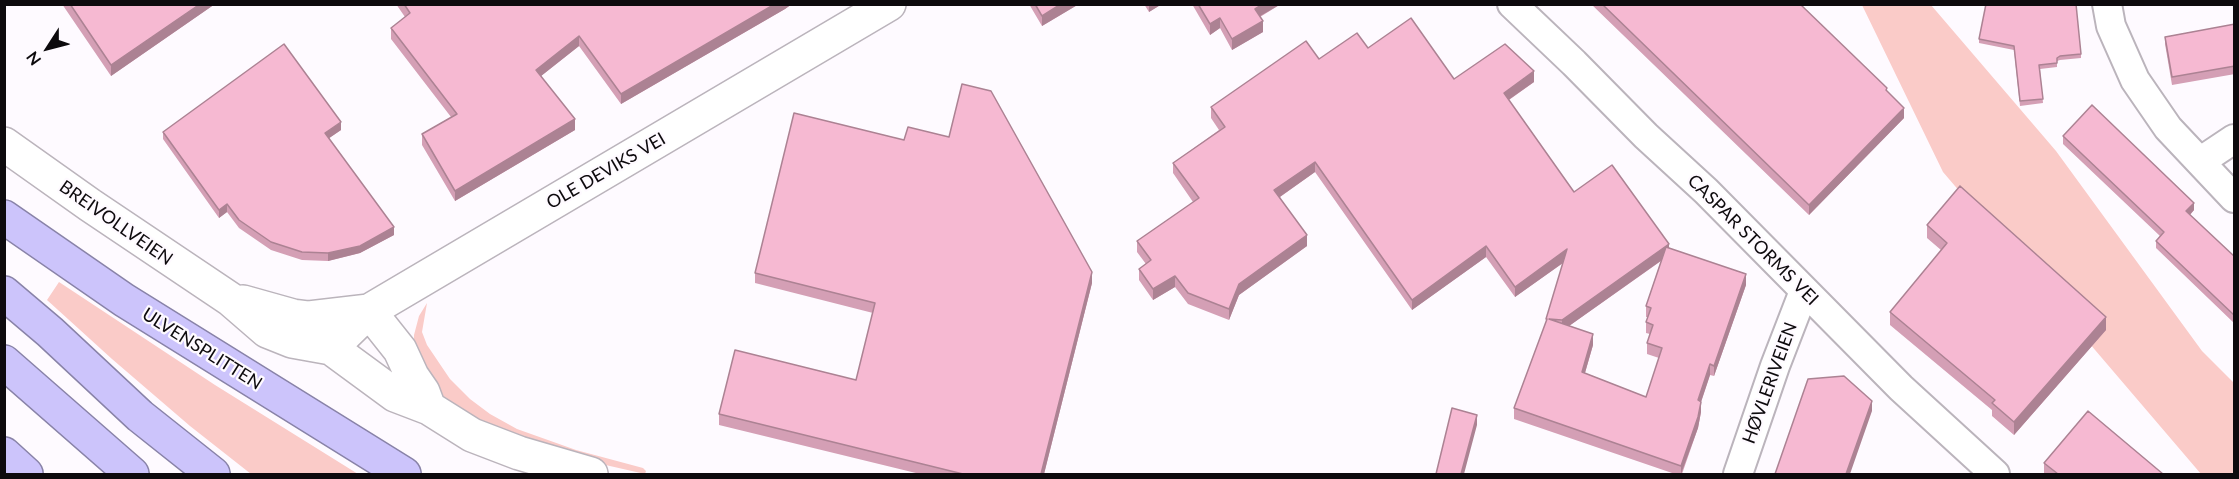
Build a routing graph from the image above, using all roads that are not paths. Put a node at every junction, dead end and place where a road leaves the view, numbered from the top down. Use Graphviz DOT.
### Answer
graph roads {
  1 [pos="889,4"];
  2 [pos="1512,4"];
  3 [pos="2107,4"];
  4 [pos="2235,139"];
  5 [pos="4,144"];
  6 [pos="2201,162"];
  7 [pos="2235,198"];
  8 [pos="4,217"];
  9 [pos="1804,291"];
  10 [pos="4,293"];
  11 [pos="230,299"];
  12 [pos="369,311"];
  13 [pos="331,348"];
  14 [pos="4,362"];
  15 [pos="429,408"];
  16 [pos="4,454"];
  17 [pos="26,474"];
  18 [pos="132,474"];
  19 [pos="213,474"];
  20 [pos="404,474"];
  21 [pos="591,474"];
  22 [pos="1738,474"];
  23 [pos="1995,474"];
  1 -- 12 [label="street, OLE DEVIKS VEI"];
  2 -- 9 [label="street, CASPAR STORMS VEI"];
  3 -- 6 [label="street"];
  4 -- 6 [label="street"];
  5 -- 11 [label="street, BREIVOLLVEIEN"];
  6 -- 7 [label="street"];
  8 -- 20 [label="highway, ULVENSPLITTEN"];
  9 -- 22 [label="street, HØVLERIVEIEN"];
  9 -- 23 [label="street, CASPAR STORMS VEI"];
  10 -- 19 [label="highway"];
  11 -- 12 [label="street, BREIVOLLVEIEN"];
  11 -- 13 [label="street, BREIVOLLVEIEN"];
  12 -- 13 [label="street, OLE DEVIKS VEI"];
  12 -- 15 [label="street"];
  13 -- 15 [label="street"];
  14 -- 18 [label="highway"];
  15 -- 21 [label="street"];
  16 -- 17 [label="highway"];
}
